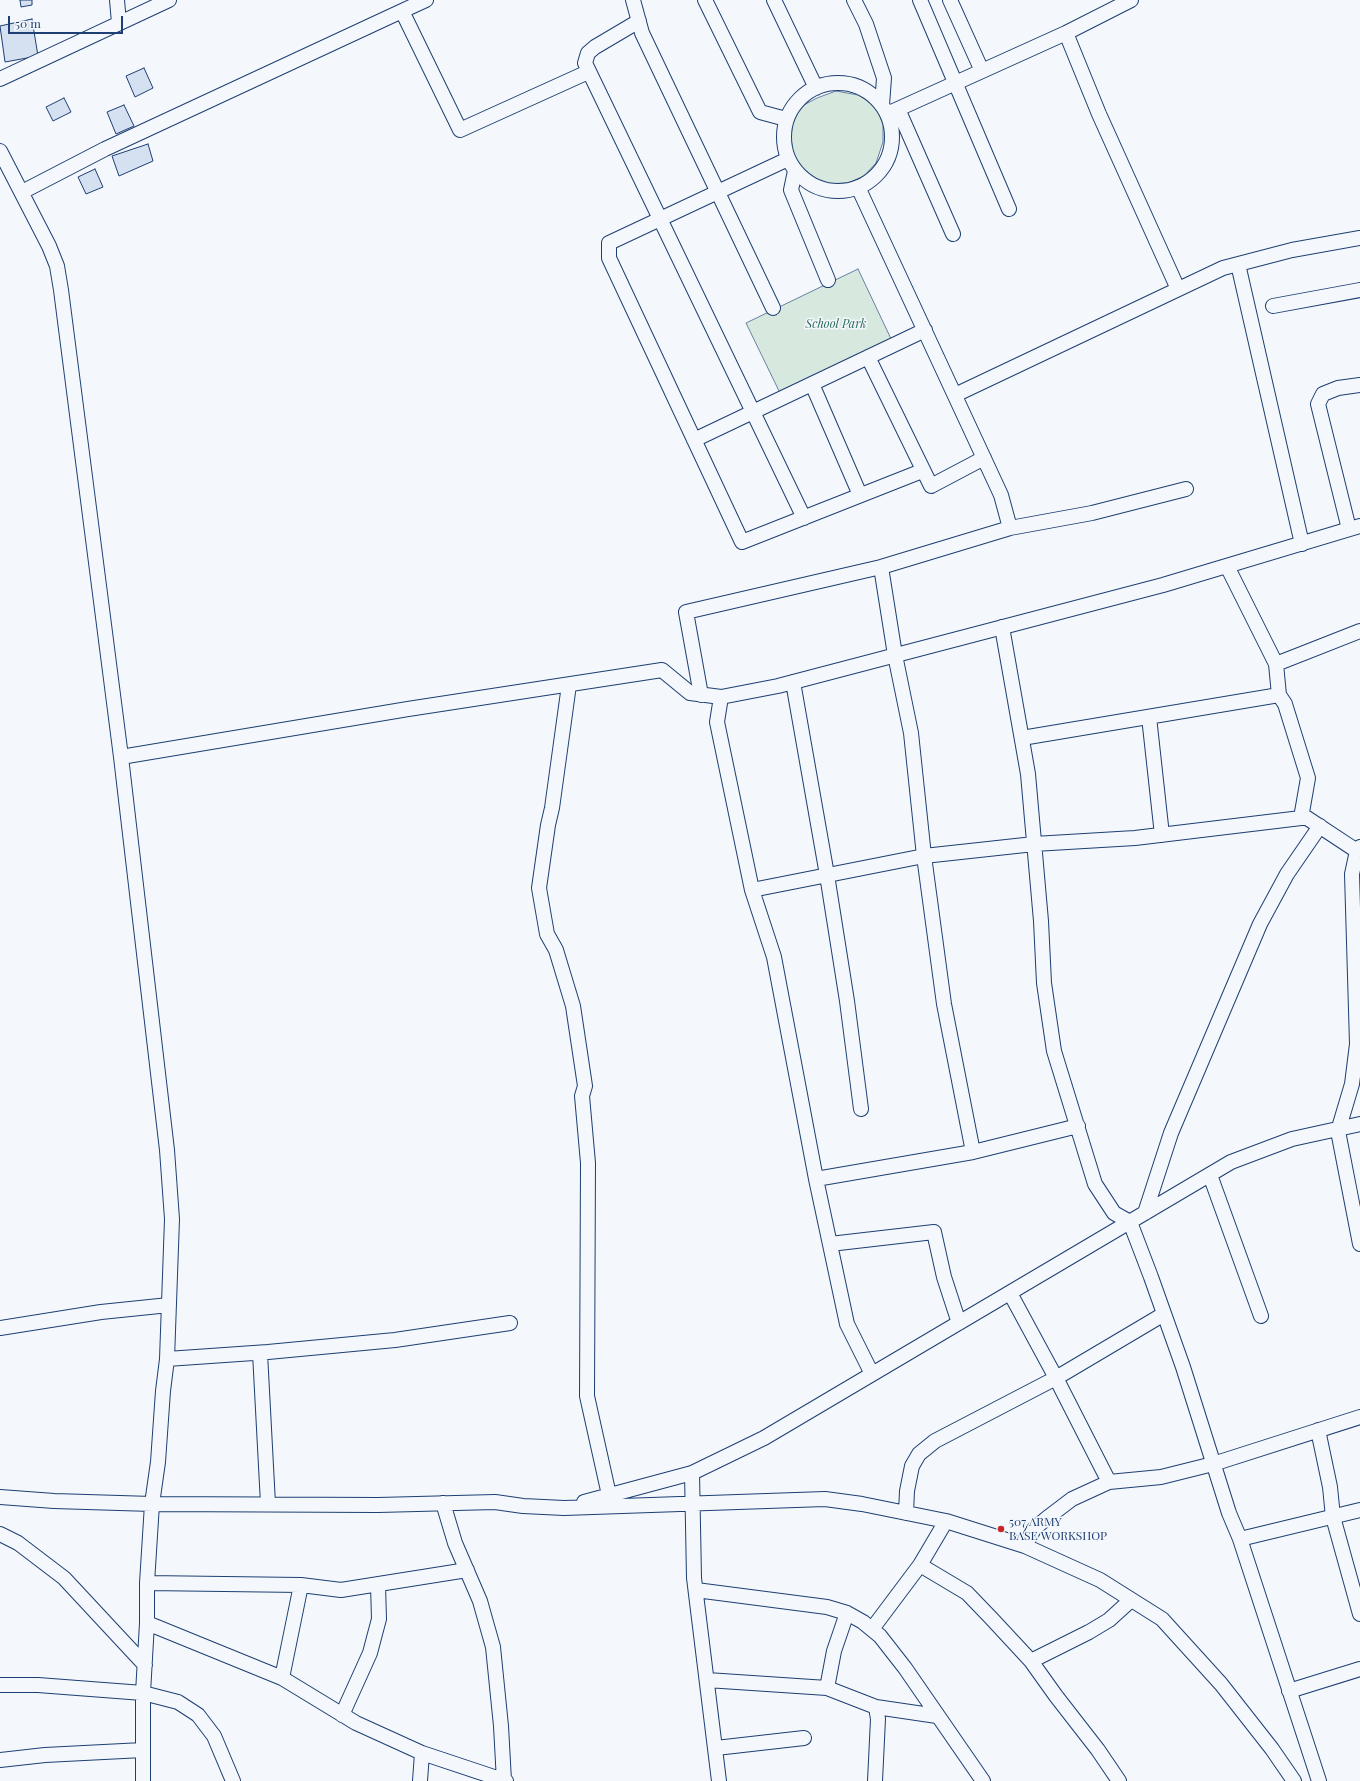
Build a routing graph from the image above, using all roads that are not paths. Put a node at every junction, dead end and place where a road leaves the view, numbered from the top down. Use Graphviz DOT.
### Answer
graph roads {
  1 [pos="117,0"];
  2 [pos="168,0"];
  3 [pos="426,0"];
  4 [pos="633,0"];
  5 [pos="706,0"];
  6 [pos="774,0"];
  7 [pos="854,0"];
  8 [pos="920,0"];
  9 [pos="950,0"];
  10 [pos="1130,0"];
  11 [pos="402,11"];
  12 [pos="639,21"];
  13 [pos="119,23"];
  14 [pos="1066,33"];
  15 [pos="982,71"];
  16 [pos="588,72"];
  17 [pos="0,79"];
  18 [pos="955,83"];
  19 [pos="816,88"];
  20 [pos="889,110"];
  21 [pos="786,119"];
  22 [pos="0,151"];
  23 [pos="792,165"];
  24 [pos="858,187"];
  25 [pos="22,192"];
  26 [pos="718,192"];
  27 [pos="1009,209"];
  28 [pos="659,220"];
  29 [pos="953,234"];
  30 [pos="1360,238"];
  31 [pos="1238,264"];
  32 [pos="828,280"];
  33 [pos="1178,289"];
  34 [pos="1360,290"];
  35 [pos="1273,306"];
  36 [pos="774,308"];
  37 [pos="925,330"];
  38 [pos="868,357"];
  39 [pos="812,384"];
  40 [pos="1360,385"];
  41 [pos="955,395"];
  42 [pos="753,412"];
  43 [pos="694,440"];
  44 [pos="984,458"];
  45 [pos="922,471"];
  46 [pos="1186,489"];
  47 [pos="860,495"];
  48 [pos="804,518"];
  49 [pos="1010,528"];
  50 [pos="1354,528"];
  51 [pos="1302,544"];
  52 [pos="1227,566"];
  53 [pos="881,567"];
  54 [pos="1002,627"];
  55 [pos="1360,631"];
  56 [pos="895,655"];
  57 [pos="1276,664"];
  58 [pos="793,682"];
  59 [pos="569,685"];
  60 [pos="701,695"];
  61 [pos="1279,696"];
  62 [pos="721,697"];
  63 [pos="1149,717"];
  64 [pos="1022,738"];
  65 [pos="121,757"];
  66 [pos="1301,818"];
  67 [pos="1320,826"];
  68 [pos="1162,835"];
  69 [pos="1034,844"];
  70 [pos="1358,849"];
  71 [pos="924,856"];
  72 [pos="827,875"];
  73 [pos="752,890"];
  74 [pos="1358,1044"];
  75 [pos="861,1109"];
  76 [pos="1360,1124"];
  77 [pos="1078,1126"];
  78 [pos="1339,1128"];
  79 [pos="973,1152"];
  80 [pos="1210,1174"];
  81 [pos="816,1179"];
  82 [pos="1145,1213"];
  83 [pos="1130,1222"];
  84 [pos="830,1244"];
  85 [pos="1360,1244"];
  86 [pos="1010,1293"];
  87 [pos="169,1305"];
  88 [pos="1164,1314"];
  89 [pos="1261,1316"];
  90 [pos="510,1323"];
  91 [pos="959,1323"];
  92 [pos="0,1328"];
  93 [pos="260,1352"];
  94 [pos="167,1359"];
  95 [pos="872,1374"];
  96 [pos="1056,1378"];
  97 [pos="1360,1417"];
  98 [pos="1318,1430"];
  99 [pos="1213,1464"];
  100 [pos="692,1473"];
  101 [pos="1109,1482"];
  102 [pos="0,1497"];
  103 [pos="610,1501"];
  104 [pos="443,1503"];
  105 [pos="152,1504"];
  106 [pos="268,1504"];
  107 [pos="692,1504"];
  108 [pos="1360,1510"];
  109 [pos="906,1513"];
  110 [pos="1333,1517"];
  111 [pos="946,1521"];
  112 [pos="0,1534"];
  113 [pos="1240,1539"];
  114 [pos="1025,1546"];
  115 [pos="920,1565"];
  116 [pos="467,1570"];
  117 [pos="147,1583"];
  118 [pos="301,1585"];
  119 [pos="378,1585"];
  120 [pos="696,1590"];
  121 [pos="1131,1600"];
  122 [pos="846,1613"];
  123 [pos="1360,1614"];
  124 [pos="147,1623"];
  125 [pos="872,1629"];
  126 [pos="1031,1661"];
  127 [pos="145,1665"];
  128 [pos="1360,1669"];
  129 [pos="282,1678"];
  130 [pos="707,1680"];
  131 [pos="0,1685"];
  132 [pos="827,1688"];
  133 [pos="1289,1691"];
  134 [pos="143,1693"];
  135 [pos="876,1708"];
  136 [pos="342,1714"];
  137 [pos="937,1716"];
  138 [pos="804,1738"];
  139 [pos="716,1748"];
  140 [pos="143,1750"];
  141 [pos="422,1753"];
  142 [pos="0,1760"];
  143 [pos="143,1781"];
  144 [pos="233,1781"];
  145 [pos="420,1781"];
  146 [pos="505,1781"];
  147 [pos="719,1781"];
  148 [pos="875,1781"];
  149 [pos="983,1781"];
  150 [pos="1119,1781"];
  151 [pos="1294,1781"];
  152 [pos="1319,1781"];
  1 -- 13 [label="street"];
  2 -- 13 [label="street"];
  3 -- 11 [label="street"];
  4 -- 12 [label="street"];
  5 -- 21 [label="street"];
  6 -- 19 [label="street"];
  7 -- 20 [label="street"];
  8 -- 18 [label="street"];
  9 -- 15 [label="street"];
  10 -- 14 [label="street"];
  11 -- 16 [label="street"];
  11 -- 25 [label="street"];
  12 -- 16 [label="street"];
  12 -- 26 [label="street"];
  13 -- 17 [label="street"];
  14 -- 15 [label="street"];
  14 -- 33 [label="street"];
  15 -- 18 [label="street"];
  16 -- 28 [label="street"];
  18 -- 20 [label="street"];
  18 -- 27 [label="street"];
  19 -- 20 [label="street"];
  19 -- 21 [label="street"];
  20 -- 24 [label="street"];
  20 -- 29 [label="street"];
  21 -- 23 [label="street"];
  22 -- 25 [label="street"];
  23 -- 24 [label="street"];
  23 -- 26 [label="street"];
  23 -- 32 [label="street"];
  24 -- 37 [label="street"];
  25 -- 65 [label="street"];
  26 -- 28 [label="street"];
  26 -- 36 [label="street"];
  28 -- 42 [label="street"];
  28 -- 43 [label="street"];
  30 -- 31 [label="street"];
  31 -- 33 [label="street"];
  31 -- 51 [label="street"];
  33 -- 41 [label="street"];
  34 -- 35 [label="street"];
  37 -- 38 [label="street"];
  37 -- 41 [label="street"];
  38 -- 39 [label="street"];
  38 -- 45 [label="street"];
  39 -- 42 [label="street"];
  39 -- 47 [label="street"];
  40 -- 50 [label="street"];
  41 -- 44 [label="street"];
  42 -- 43 [label="street"];
  42 -- 48 [label="street"];
  43 -- 48 [label="street"];
  44 -- 45 [label="street"];
  44 -- 49 [label="street"];
  45 -- 47 [label="street"];
  46 -- 49 [label="street"];
  47 -- 48 [label="street"];
  49 -- 53 [label="street"];
  50 -- 51 [label="street"];
  51 -- 52 [label="street"];
  52 -- 54 [label="street"];
  52 -- 57 [label="street"];
  53 -- 56 [label="street"];
  53 -- 60 [label="street"];
  54 -- 56 [label="street"];
  54 -- 64 [label="street"];
  55 -- 57 [label="street"];
  56 -- 58 [label="street"];
  56 -- 71 [label="street"];
  57 -- 61 [label="street"];
  58 -- 62 [label="street"];
  58 -- 72 [label="street"];
  59 -- 60 [label="street"];
  59 -- 65 [label="street"];
  59 -- 103 [label="street"];
  60 -- 62 [label="street"];
  61 -- 63 [label="street"];
  61 -- 66 [label="street"];
  62 -- 73 [label="street"];
  63 -- 64 [label="street"];
  63 -- 68 [label="street"];
  64 -- 69 [label="street"];
  65 -- 87 [label="street"];
  66 -- 67 [label="street"];
  66 -- 68 [label="street"];
  67 -- 70 [label="street"];
  67 -- 82 [label="street"];
  68 -- 69 [label="street"];
  69 -- 71 [label="street"];
  69 -- 77 [label="street"];
  70 -- 74 [label="street"];
  71 -- 72 [label="street"];
  71 -- 79 [label="street"];
  72 -- 73 [label="street"];
  72 -- 75 [label="street"];
  73 -- 81 [label="street"];
  74 -- 78 [label="street"];
  76 -- 78 [label="street"];
  77 -- 79 [label="street"];
  77 -- 83 [label="street"];
  78 -- 80 [label="street"];
  78 -- 85 [label="street"];
  79 -- 81 [label="street"];
  80 -- 82 [label="street"];
  80 -- 89 [label="street"];
  81 -- 84 [label="street"];
  82 -- 83 [label="street"];
  83 -- 86 [label="street"];
  83 -- 88 [label="street"];
  84 -- 91 [label="street"];
  84 -- 95 [label="street"];
  86 -- 91 [label="street"];
  86 -- 96 [label="street"];
  87 -- 92 [label="street"];
  87 -- 94 [label="street"];
  88 -- 96 [label="street"];
  88 -- 99 [label="street"];
  90 -- 93 [label="street"];
  91 -- 95 [label="street"];
  93 -- 94 [label="street"];
  93 -- 106 [label="street"];
  94 -- 105 [label="street"];
  95 -- 100 [label="street"];
  96 -- 101 [label="street"];
  96 -- 109 [label="street"];
  97 -- 98 [label="street"];
  98 -- 99 [label="street"];
  98 -- 110 [label="street"];
  99 -- 101 [label="street"];
  99 -- 113 [label="street"];
  100 -- 103 [label="street"];
  100 -- 107 [label="street"];
  101 -- 114 [label="street"];
  102 -- 105 [label="street"];
  103 -- 104 [label="street"];
  103 -- 107 [label="street"];
  104 -- 106 [label="street"];
  104 -- 116 [label="street"];
  105 -- 106 [label="street"];
  105 -- 117 [label="street"];
  107 -- 109 [label="street"];
  107 -- 120 [label="street"];
  108 -- 110 [label="street"];
  109 -- 111 [label="street"];
  110 -- 113 [label="street"];
  110 -- 123 [label="street"];
  111 -- 114 [label="street"];
  111 -- 115 [label="street"];
  112 -- 127 [label="street"];
  113 -- 133 [label="street"];
  114 -- 121 [label="street"];
  115 -- 125 [label="street"];
  115 -- 126 [label="street"];
  116 -- 119 [label="street"];
  116 -- 146 [label="street"];
  117 -- 118 [label="street"];
  117 -- 124 [label="street"];
  118 -- 119 [label="street"];
  118 -- 129 [label="street"];
  119 -- 136 [label="street"];
  120 -- 122 [label="street"];
  120 -- 130 [label="street"];
  121 -- 126 [label="street"];
  121 -- 151 [label="street"];
  122 -- 125 [label="street"];
  122 -- 132 [label="street"];
  124 -- 127 [label="street"];
  124 -- 129 [label="street"];
  125 -- 137 [label="street"];
  126 -- 150 [label="street"];
  127 -- 134 [label="street"];
  128 -- 133 [label="street"];
  129 -- 136 [label="street"];
  130 -- 132 [label="street"];
  130 -- 139 [label="street"];
  131 -- 134 [label="street"];
  132 -- 135 [label="street"];
  133 -- 152 [label="street"];
  134 -- 140 [label="street"];
  134 -- 144 [label="street"];
  135 -- 137 [label="street"];
  135 -- 148 [label="street"];
  136 -- 141 [label="street"];
  137 -- 149 [label="street"];
  138 -- 139 [label="street"];
  139 -- 147 [label="street"];
  140 -- 142 [label="street"];
  140 -- 143 [label="street"];
  141 -- 145 [label="street"];
  141 -- 146 [label="street"];
}
